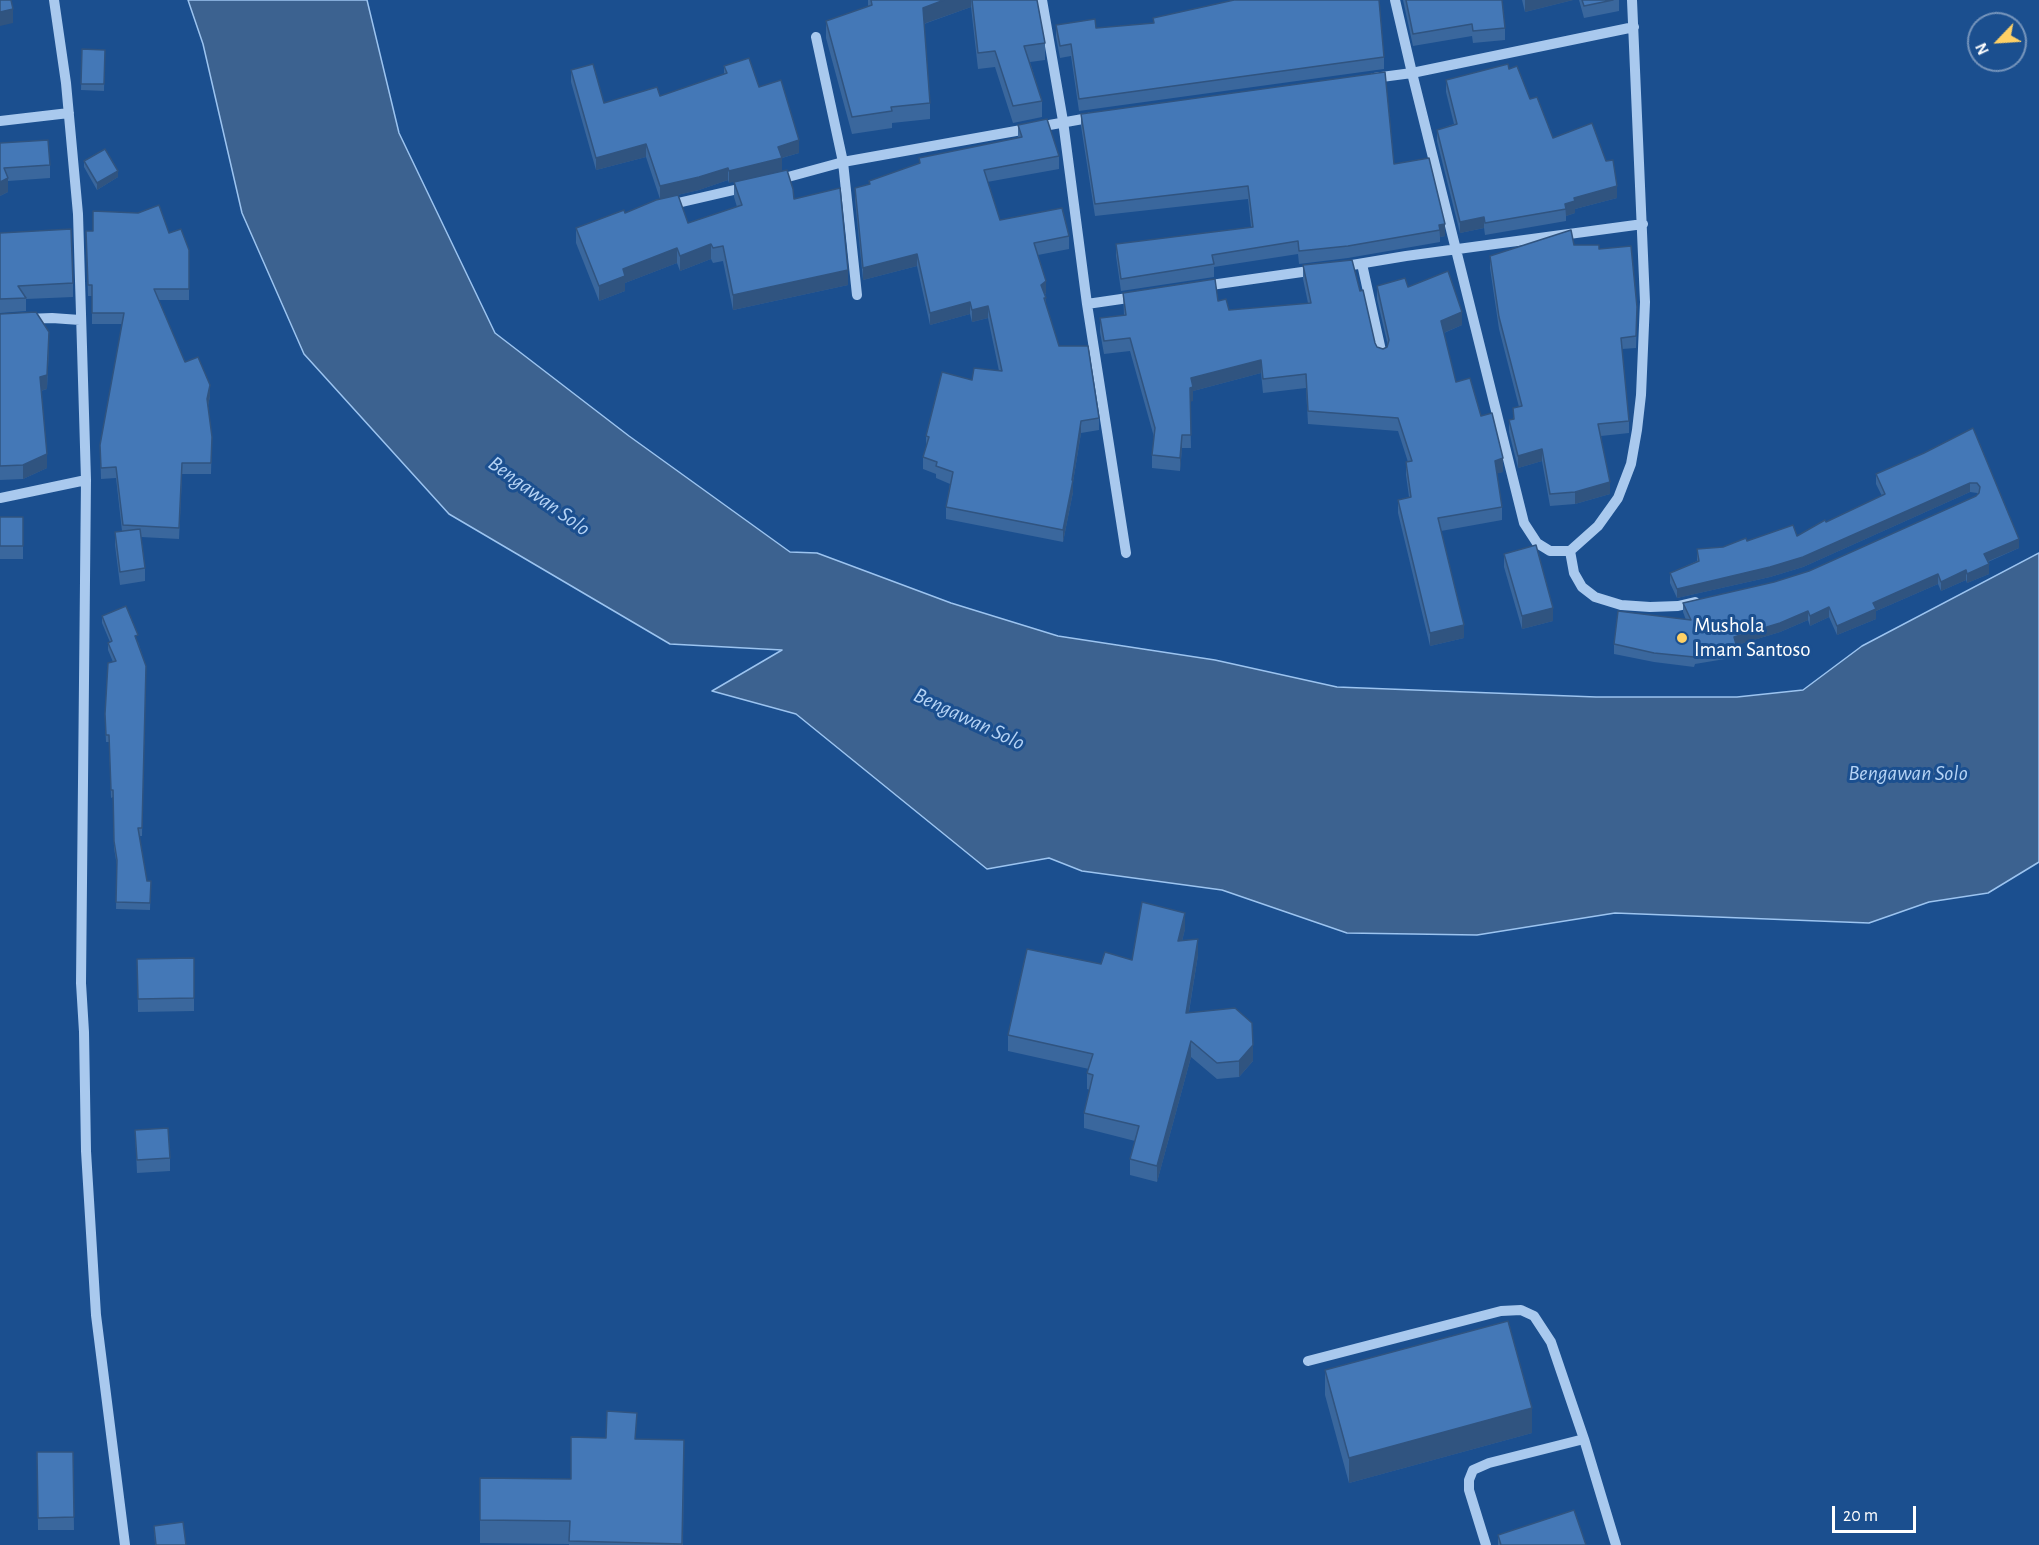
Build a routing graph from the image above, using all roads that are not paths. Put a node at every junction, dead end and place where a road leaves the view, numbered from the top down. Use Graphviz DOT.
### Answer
graph roads {
  1 [pos="54,0"];
  2 [pos="1042,0"];
  3 [pos="1395,0"];
  4 [pos="1632,0"];
  5 [pos="1634,27"];
  6 [pos="816,37"];
  7 [pos="1412,73"];
  8 [pos="1365,79"];
  9 [pos="69,113"];
  10 [pos="1110,115"];
  11 [pos="0,121"];
  12 [pos="1063,121"];
  13 [pos="843,162"];
  14 [pos="655,208"];
  15 [pos="1643,224"];
  16 [pos="1456,250"];
  17 [pos="1362,264"];
  18 [pos="1191,288"];
  19 [pos="857,295"];
  20 [pos="1145,295"];
  21 [pos="1087,304"];
  22 [pos="0,320"];
  23 [pos="80,320"];
  24 [pos="1382,355"];
  25 [pos="86,480"];
  26 [pos="0,498"];
  27 [pos="1570,550"];
  28 [pos="1126,553"];
  29 [pos="1709,598"];
  30 [pos="1308,1361"];
  31 [pos="1584,1440"];
  32 [pos="125,1545"];
  33 [pos="1486,1545"];
  34 [pos="1616,1545"];
  1 -- 9 [label="street"];
  2 -- 12 [label="street"];
  3 -- 7 [label="street"];
  4 -- 5 [label="street"];
  5 -- 7 [label="street"];
  5 -- 15 [label="street"];
  6 -- 13 [label="street"];
  7 -- 8 [label="street"];
  7 -- 16 [label="street"];
  9 -- 11 [label="street"];
  9 -- 23 [label="street"];
  10 -- 12 [label="street"];
  12 -- 13 [label="street"];
  12 -- 21 [label="street"];
  13 -- 14 [label="street"];
  13 -- 19 [label="street"];
  15 -- 16 [label="street"];
  15 -- 27 [label="street"];
  16 -- 17 [label="street"];
  16 -- 27 [label="street"];
  17 -- 18 [label="street"];
  17 -- 24 [label="street"];
  20 -- 21 [label="street"];
  21 -- 28 [label="street"];
  22 -- 23 [label="street"];
  23 -- 25 [label="street"];
  25 -- 26 [label="street"];
  25 -- 32 [label="street"];
  27 -- 29 [label="street"];
  30 -- 31 [label="street"];
  31 -- 33 [label="street"];
  31 -- 34 [label="street"];
}
